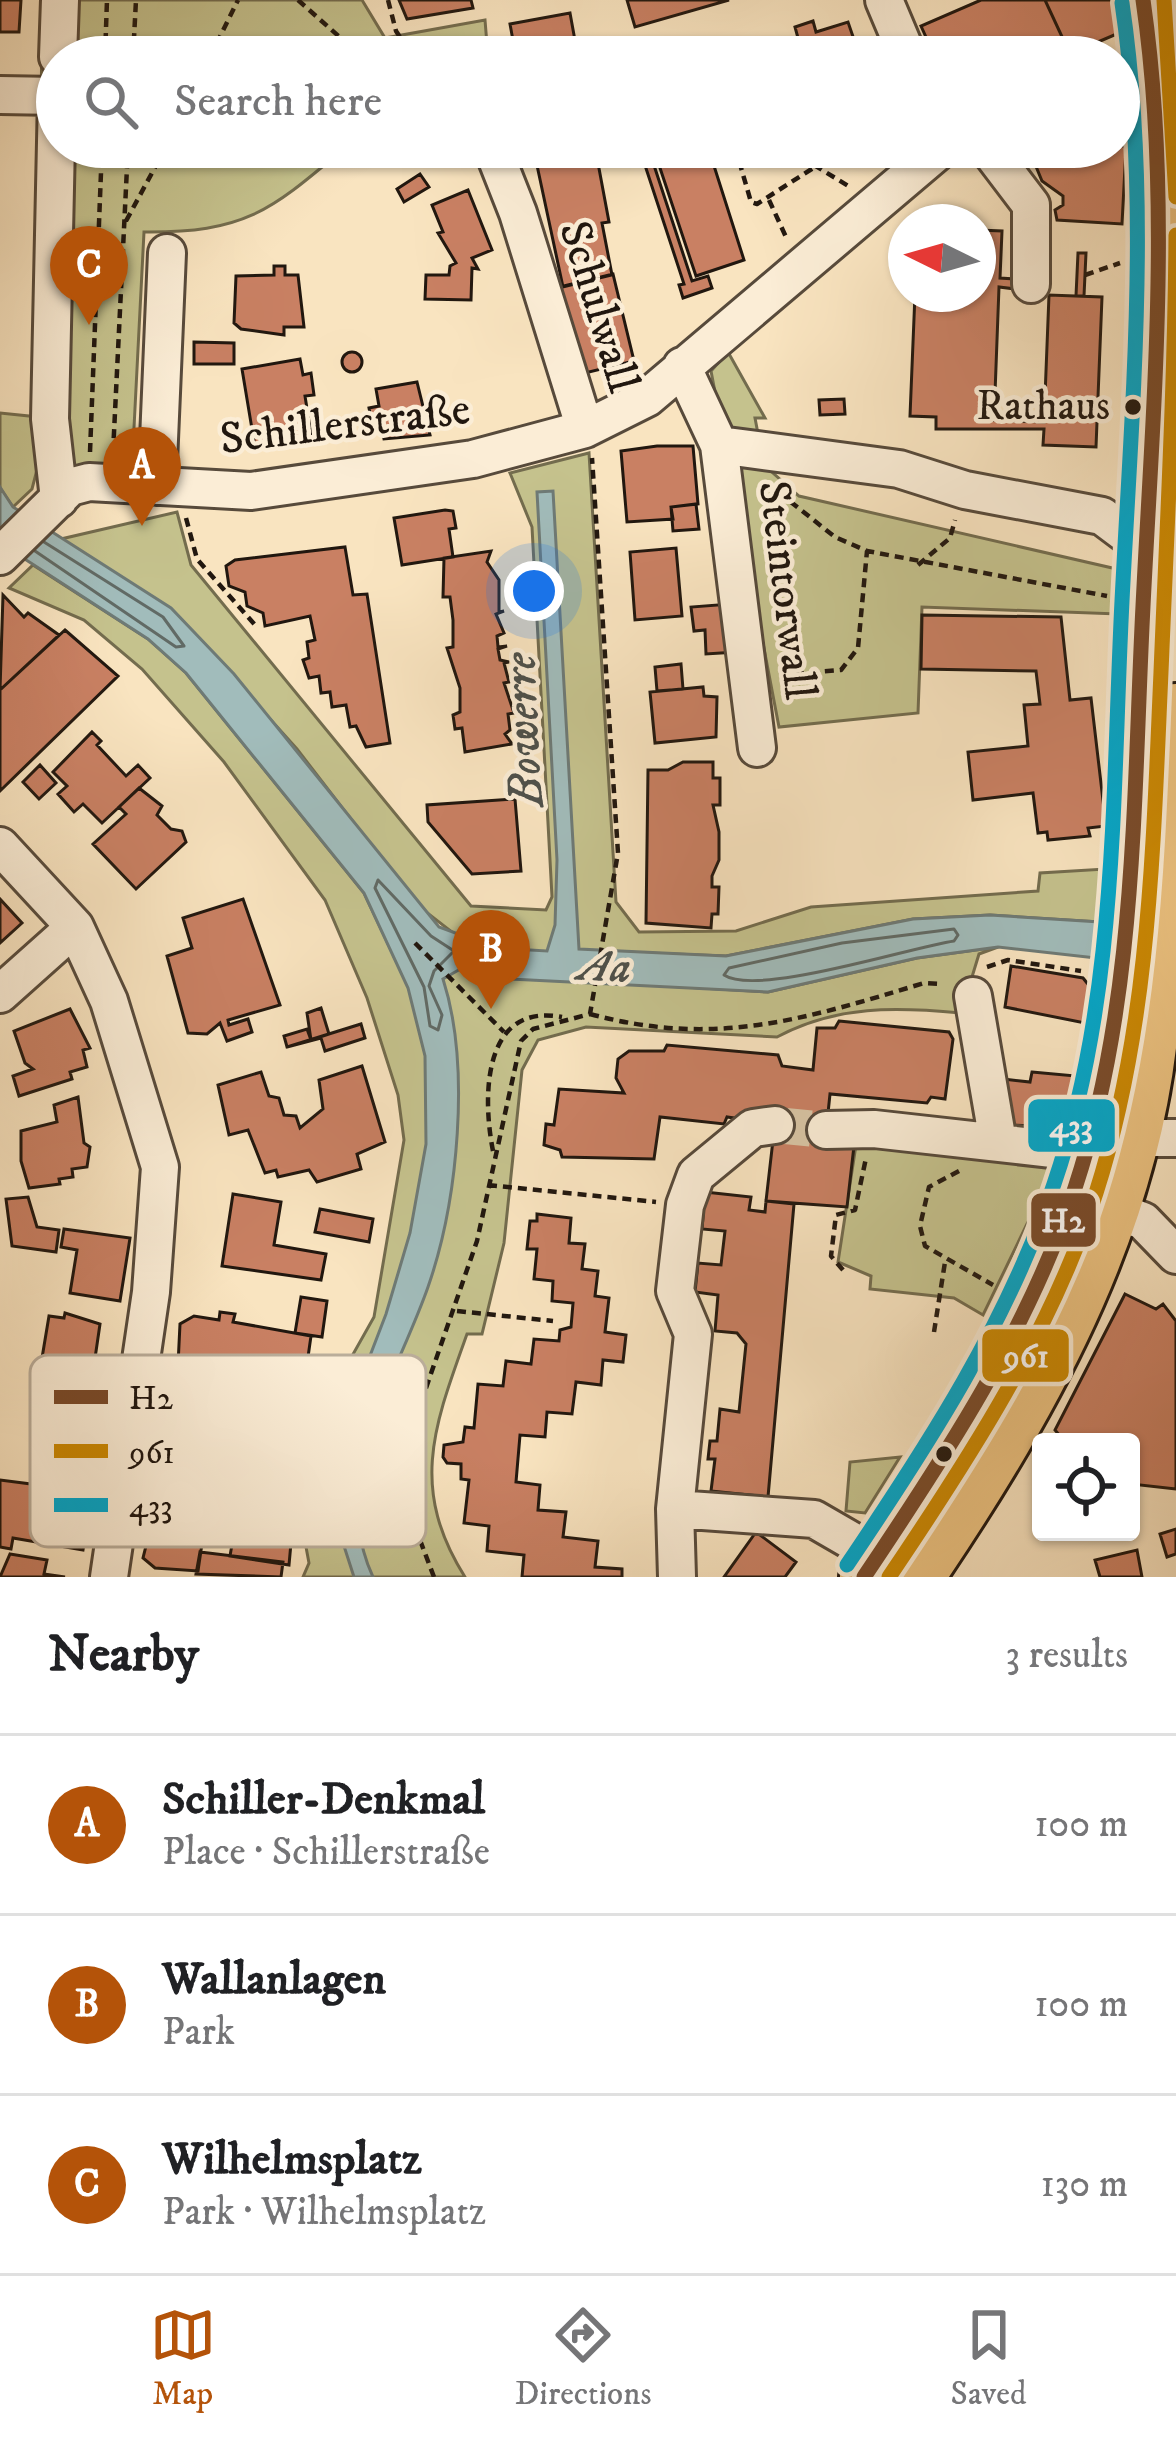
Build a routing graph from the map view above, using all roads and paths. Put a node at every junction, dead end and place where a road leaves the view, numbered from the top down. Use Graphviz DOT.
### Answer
graph roads {
  1 [pos="60,0"];
  2 [pos="107,0"];
  3 [pos="136,0"];
  4 [pos="238,0"];
  5 [pos="298,0"];
  6 [pos="388,0"];
  7 [pos="884,0"];
  8 [pos="1143,0"];
  9 [pos="59,36"];
  10 [pos="106,36"];
  11 [pos="134,36"];
  12 [pos="221,36"];
  13 [pos="338,36"];
  14 [pos="399,36"];
  15 [pos="899,36"];
  16 [pos="0,95"];
  17 [pos="36,96"];
  18 [pos="1150,101"];
  19 [pos="55,168"];
  20 [pos="101,168"];
  21 [pos="127,168"];
  22 [pos="154,168"];
  23 [pos="500,168"];
  24 [pos="741,168"];
  25 [pos="810,168"];
  26 [pos="818,168"];
  27 [pos="919,168"];
  28 [pos="1003,168"];
  29 [pos="846,180"];
  30 [pos="768,199"];
  31 [pos="123,225"];
  32 [pos="784,238"];
  33 [pos="167,253"];
  34 [pos="1132,263"];
  35 [pos="1085,275"];
  36 [pos="1031,284"];
  37 [pos="682,366"];
  38 [pos="585,429"];
  39 [pos="719,445"];
  40 [pos="87,488"];
  41 [pos="168,488"];
  42 [pos="964,490"];
  43 [pos="867,551"];
  44 [pos="1161,551"];
  45 [pos="0,556"];
  46 [pos="919,565"];
  47 [pos="1125,600"];
  48 [pos="256,626"];
  49 [pos="750,675"];
  50 [pos="1176,708"];
  51 [pos="758,748"];
  52 [pos="1171,842"];
  53 [pos="0,846"];
  54 [pos="1145,901"];
  55 [pos="74,927"];
  56 [pos="416,944"];
  57 [pos="1138,984"];
  58 [pos="0,994"];
  59 [pos="973,996"];
  60 [pos="590,1014"];
  61 [pos="566,1018"];
  62 [pos="504,1032"];
  63 [pos="775,1125"];
  64 [pos="826,1130"];
  65 [pos="874,1130"];
  66 [pos="1156,1138"];
  67 [pos="998,1142"];
  68 [pos="1087,1153"];
  69 [pos="494,1157"];
  70 [pos="488,1185"];
  71 [pos="685,1205"];
  72 [pos="1117,1211"];
  73 [pos="1176,1255"];
  74 [pos="945,1262"];
  75 [pos="843,1270"];
  76 [pos="1019,1297"];
  77 [pos="457,1312"];
  78 [pos="553,1321"];
  79 [pos="934,1332"];
  80 [pos="1060,1343"];
  81 [pos="140,1355"];
  82 [pos="426,1391"];
  83 [pos="675,1509"];
  84 [pos="114,1547"];
  85 [pos="423,1547"];
  86 [pos="887,1570"];
  87 [pos="110,1577"];
  88 [pos="434,1577"];
  89 [pos="677,1577"];
  1 -- 9 [label="street"];
  2 -- 10 [label="path"];
  3 -- 11 [label="path"];
  4 -- 12 [label="path"];
  5 -- 13 [label="path"];
  6 -- 14 [label="path"];
  7 -- 15 [label="street"];
  8 -- 18 [label="main road"];
  16 -- 17 [label="street"];
  18 -- 44 [label="main road"];
  19 -- 40 [label="street"];
  20 -- 40 [label="path"];
  21 -- 31 [label="path"];
  22 -- 31 [label="path"];
  23 -- 38 [label="street, Schulwall"];
  24 -- 30 [label="path"];
  25 -- 30 [label="path"];
  26 -- 29 [label="path"];
  27 -- 37 [label="street, Schillerstraße"];
  28 -- 36 [label="street"];
  30 -- 32 [label="path"];
  31 -- 40 [label="path"];
  33 -- 41 [label="street"];
  34 -- 35 [label="path"];
  37 -- 38 [label="street, Schillerstraße"];
  37 -- 39 [label="street, Steintorwall"];
  38 -- 41 [label="street, Schillerstraße"];
  38 -- 60 [label="path"];
  39 -- 42 [label="street"];
  39 -- 43 [label="path"];
  39 -- 49 [label="street, Steintorwall"];
  40 -- 41 [label="street, Schillerstraße"];
  40 -- 45 [label="street"];
  41 -- 48 [label="path"];
  42 -- 44 [label="street"];
  42 -- 46 [label="path"];
  43 -- 46 [label="path"];
  43 -- 49 [label="path"];
  44 -- 54 [label="main road"];
  46 -- 47 [label="path"];
  49 -- 51 [label="street, Steintorwall"];
  50 -- 52 [label="main road"];
  52 -- 54 [label="main road"];
  53 -- 55 [label="street"];
  54 -- 57 [label="main road, bridge"];
  55 -- 58 [label="street"];
  55 -- 81 [label="street"];
  56 -- 62 [label="path"];
  57 -- 66 [label="main road"];
  57 -- 68 [label="main road"];
  59 -- 60 [label="path"];
  59 -- 67 [label="street"];
  60 -- 61 [label="path"];
  61 -- 62 [label="path"];
  61 -- 69 [label="path"];
  62 -- 69 [label="path"];
  63 -- 71 [label="street"];
  64 -- 65 [label="street"];
  65 -- 67 [label="street"];
  65 -- 75 [label="path"];
  66 -- 72 [label="main road"];
  67 -- 68 [label="street"];
  67 -- 74 [label="path"];
  68 -- 76 [label="main road"];
  69 -- 70 [label="path"];
  70 -- 71 [label="path"];
  70 -- 77 [label="path"];
  71 -- 83 [label="street"];
  72 -- 73 [label="street"];
  72 -- 80 [label="main road"];
  74 -- 76 [label="path"];
  74 -- 79 [label="path"];
  76 -- 80 [label="main road"];
  76 -- 86 [label="main road"];
  77 -- 78 [label="path"];
  77 -- 82 [label="path"];
  80 -- 86 [label="main road"];
  83 -- 86 [label="street"];
  83 -- 89 [label="street"];
  84 -- 87 [label="street"];
  85 -- 88 [label="path"];
}
